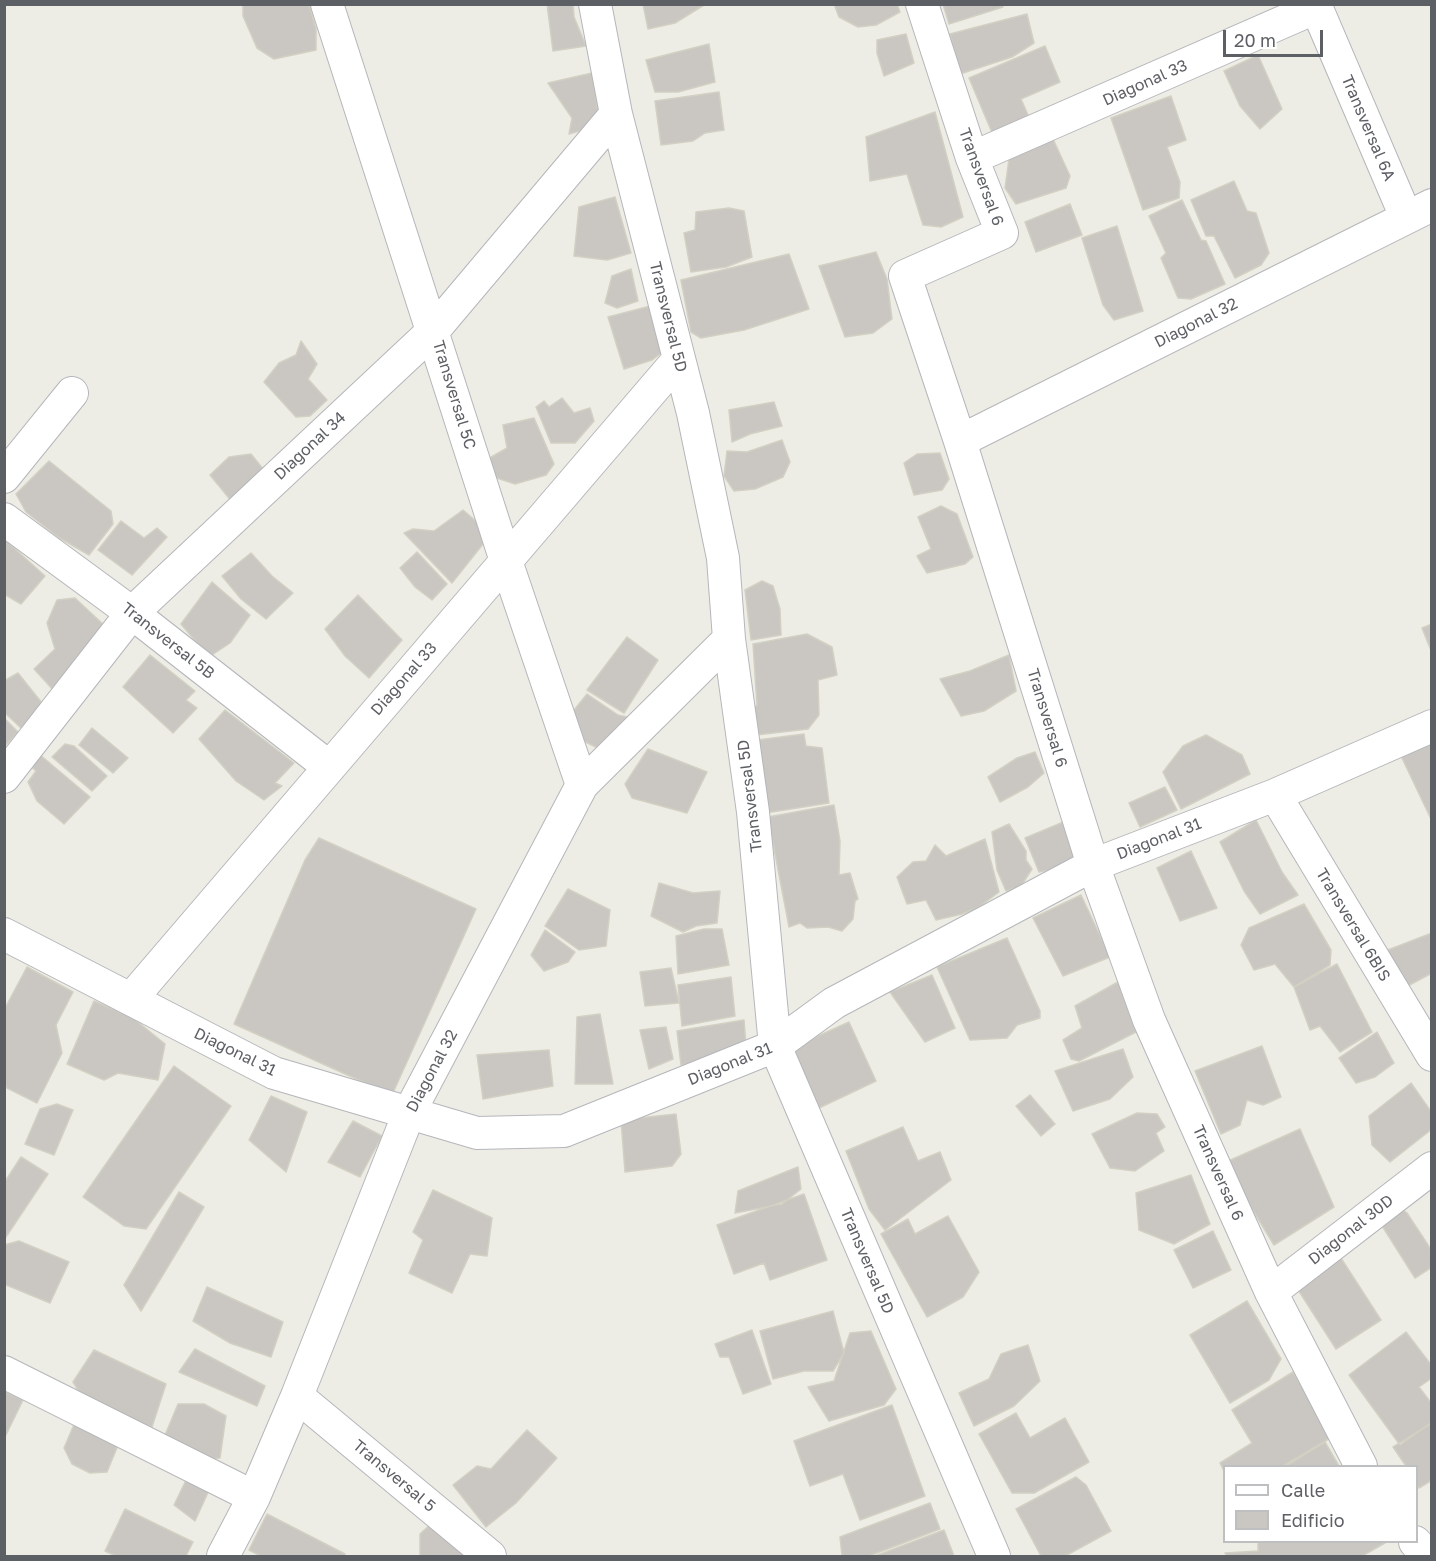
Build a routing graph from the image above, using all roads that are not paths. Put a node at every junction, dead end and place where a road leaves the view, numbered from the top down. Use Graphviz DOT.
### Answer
graph roads {
  1 [pos="327,4"];
  2 [pos="595,4"];
  3 [pos="922,4"];
  4 [pos="1316,6"];
  5 [pos="616,114"];
  6 [pos="972,158"];
  7 [pos="1419,211"];
  8 [pos="434,331"];
  9 [pos="679,359"];
  10 [pos="72,393"];
  11 [pos="960,441"];
  12 [pos="4,477"];
  13 [pos="4,519"];
  14 [pos="506,561"];
  15 [pos="132,613"];
  16 [pos="729,639"];
  17 [pos="1431,726"];
  18 [pos="329,767"];
  19 [pos="4,777"];
  20 [pos="582,785"];
  21 [pos="1275,795"];
  22 [pos="1093,865"];
  23 [pos="4,934"];
  24 [pos="131,999"];
  25 [pos="775,1046"];
  26 [pos="1431,1055"];
  27 [pos="409,1113"];
  28 [pos="1431,1168"];
  29 [pos="1271,1292"];
  30 [pos="4,1372"];
  31 [pos="297,1396"];
  32 [pos="1360,1465"];
  33 [pos="254,1497"];
  34 [pos="1416,1543"];
  35 [pos="223,1557"];
  36 [pos="490,1557"];
  37 [pos="994,1557"];
  38 [pos="1428,1557"];
  1 -- 8 [label="street, Transversal 5C"];
  2 -- 5 [label="street, Transversal 5D"];
  3 -- 6 [label="street, Transversal 6"];
  4 -- 6 [label="street, Diagonal 33"];
  4 -- 7 [label="street, Transversal 6A"];
  5 -- 8 [label="street, Diagonal 34"];
  5 -- 9 [label="street, Transversal 5D"];
  6 -- 11 [label="street, Transversal 6"];
  7 -- 11 [label="street, Diagonal 32"];
  8 -- 14 [label="street, Transversal 5C"];
  8 -- 15 [label="street, Diagonal 34"];
  9 -- 14 [label="street, Diagonal 33"];
  9 -- 16 [label="street, Transversal 5D"];
  10 -- 12 [label="street"];
  11 -- 22 [label="street, Transversal 6"];
  13 -- 15 [label="street, Transversal 5B"];
  14 -- 18 [label="street, Diagonal 33"];
  14 -- 20 [label="street, Transversal 5C"];
  15 -- 18 [label="street, Transversal 5B"];
  15 -- 19 [label="street, Diagonal 34"];
  16 -- 20 [label="street, Diagonal 32"];
  16 -- 25 [label="street, Transversal 5D"];
  17 -- 21 [label="street, Diagonal 31"];
  18 -- 24 [label="street, Diagonal 33"];
  20 -- 27 [label="street, Diagonal 32"];
  21 -- 22 [label="street, Diagonal 31"];
  21 -- 26 [label="street, Transversal 6BIS"];
  22 -- 25 [label="street, Diagonal 31"];
  22 -- 29 [label="street, Transversal 6"];
  23 -- 24 [label="street, Diagonal 31"];
  24 -- 27 [label="street, Diagonal 31"];
  25 -- 27 [label="street, Diagonal 31"];
  25 -- 37 [label="street, Transversal 5D"];
  27 -- 31 [label="street, Diagonal 32"];
  28 -- 29 [label="street, Diagonal 30D"];
  29 -- 32 [label="street, Transversal 6"];
  30 -- 33 [label="street"];
  31 -- 33 [label="street, Diagonal 32"];
  31 -- 36 [label="street, Transversal 5"];
  33 -- 35 [label="street, Diagonal 32"];
  34 -- 38 [label="street"];
}
